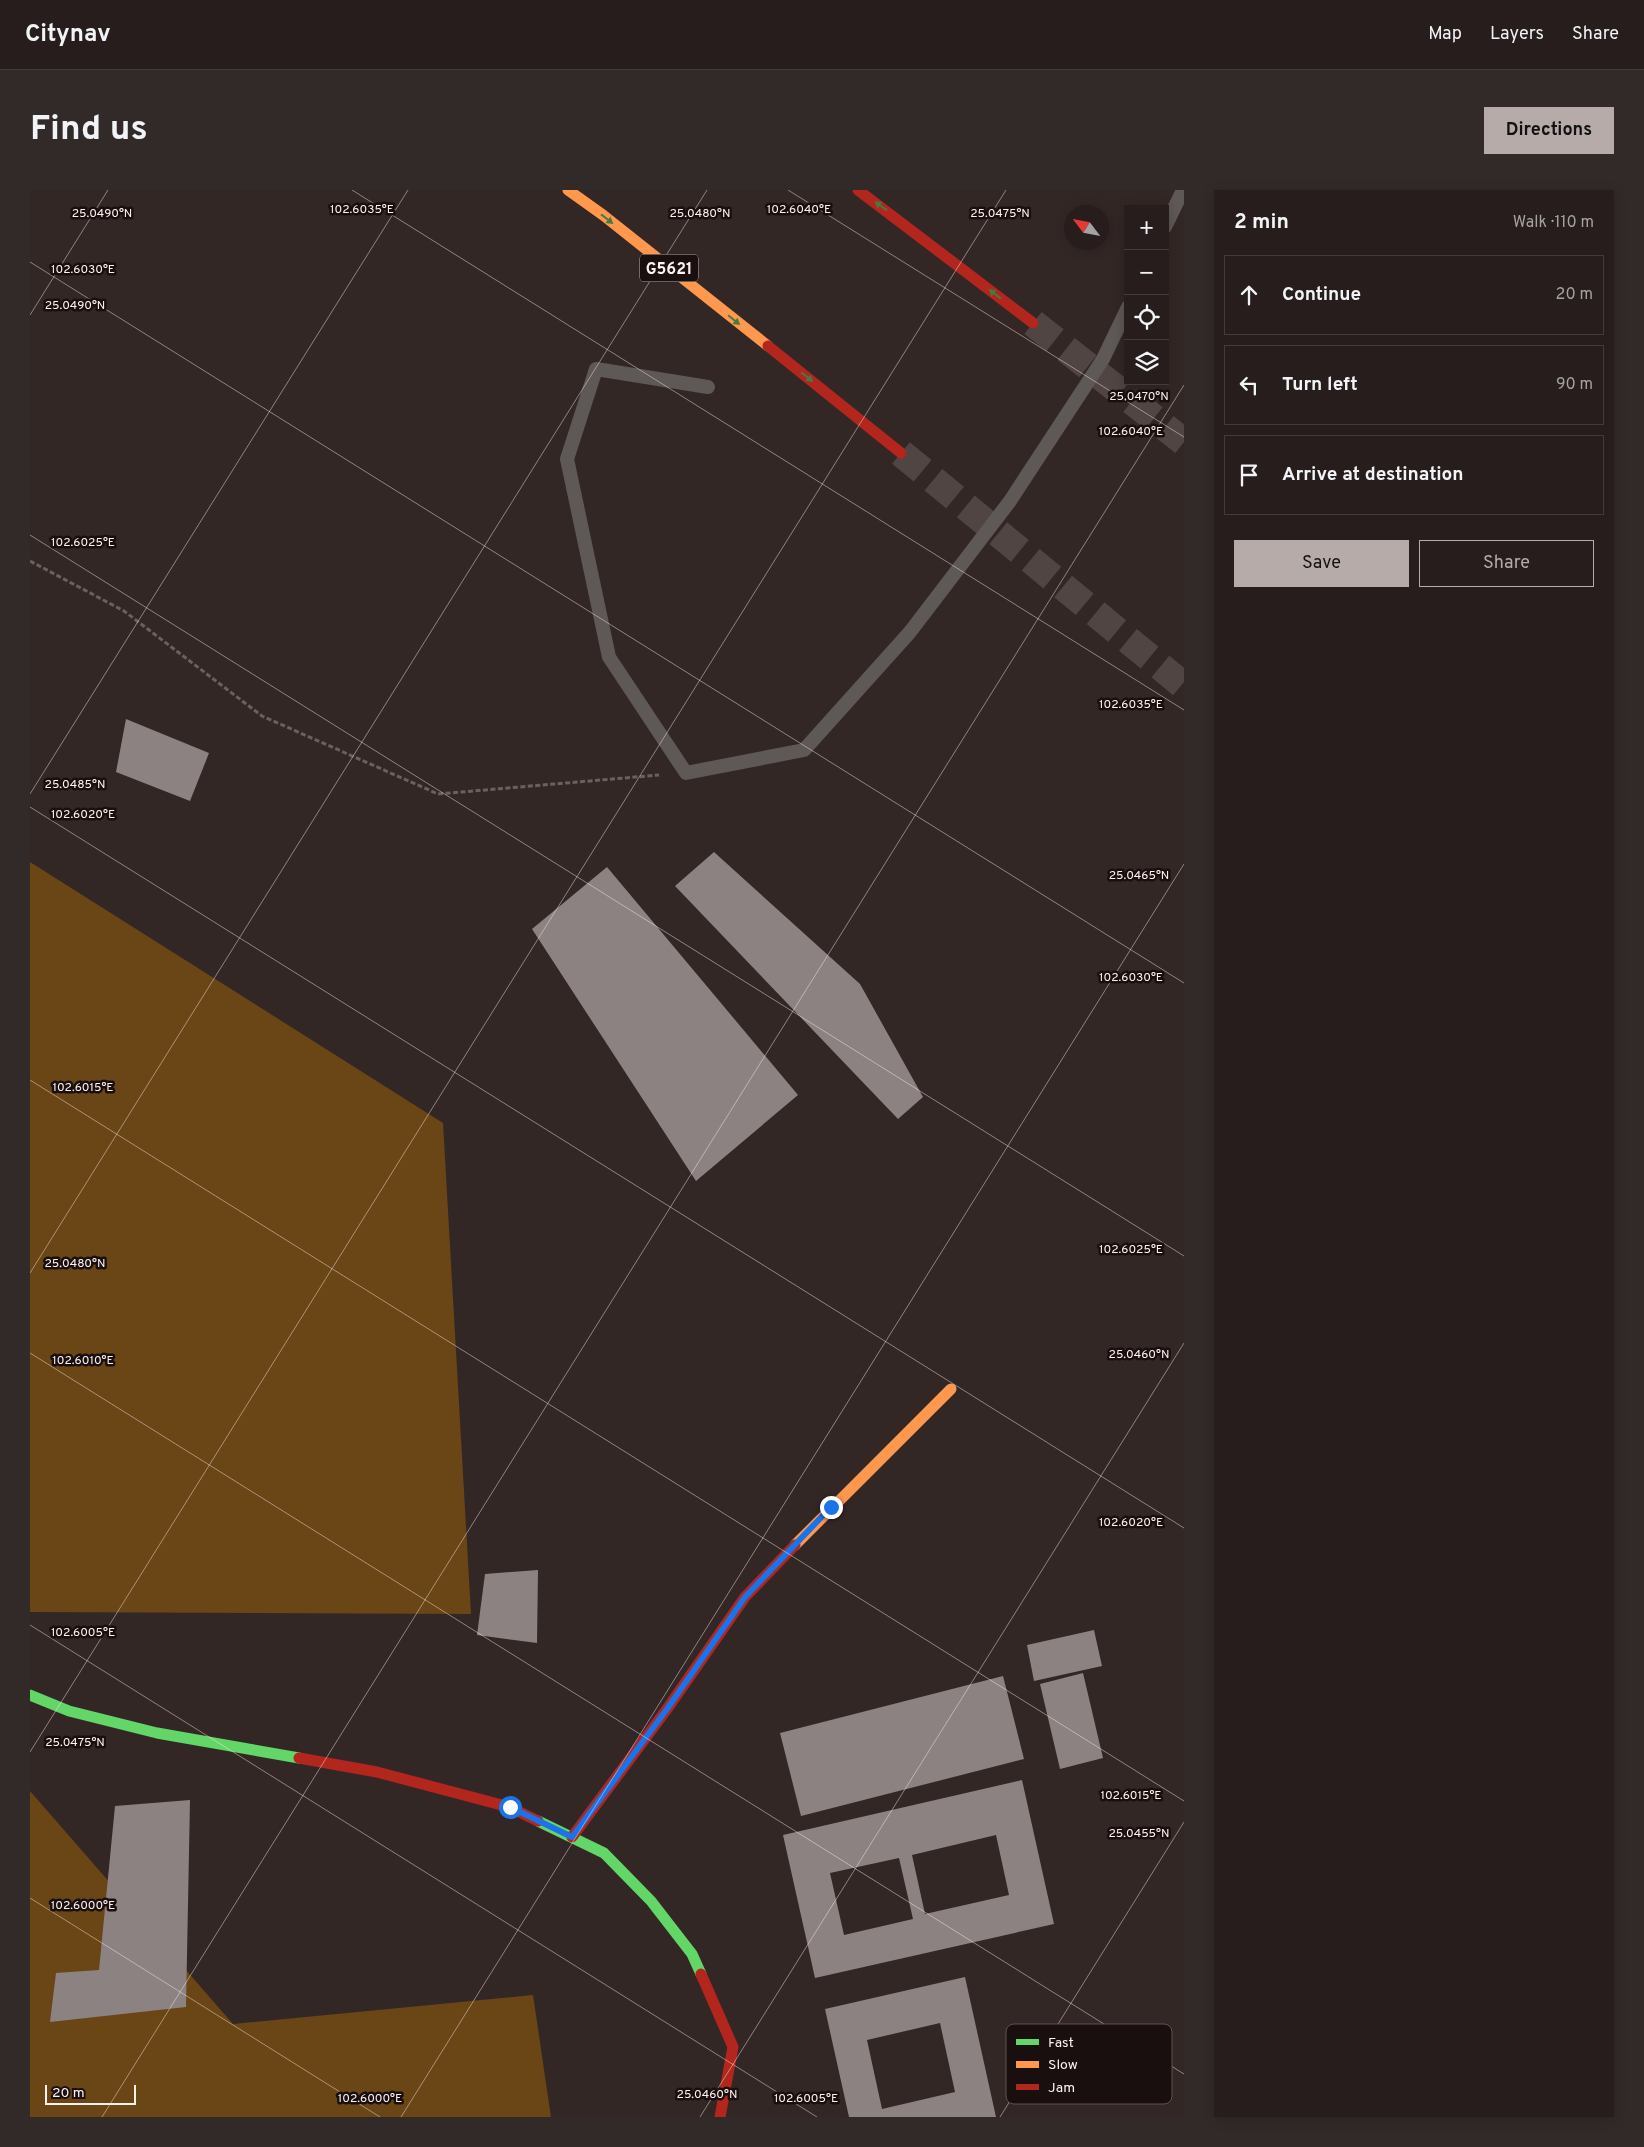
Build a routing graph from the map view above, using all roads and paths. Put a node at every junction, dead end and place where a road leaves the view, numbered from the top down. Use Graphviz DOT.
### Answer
graph roads {
  1 [pos="568,190"];
  2 [pos="858,190"];
  3 [pos="1183,190"];
  4 [pos="1169,220"];
  5 [pos="1124,315"];
  6 [pos="1033,324"];
  7 [pos="708,387"];
  8 [pos="901,452"];
  9 [pos="30,561"];
  10 [pos="686,773"];
  11 [pos="951,1388"];
  12 [pos="30,1695"];
  13 [pos="572,1837"];
  14 [pos="720,2117"];
  1 -- 8 [label="main road, G5621, one-way"];
  6 -- 2 [label="main road, one-way"];
  3 -- 4 [label="lane"];
  5 -- 10 [label="lane"];
  7 -- 10 [label="lane"];
  9 -- 10 [label="path"];
  11 -- 13 [label="main road"];
  12 -- 13 [label="main road"];
  13 -- 14 [label="main road"];
}
